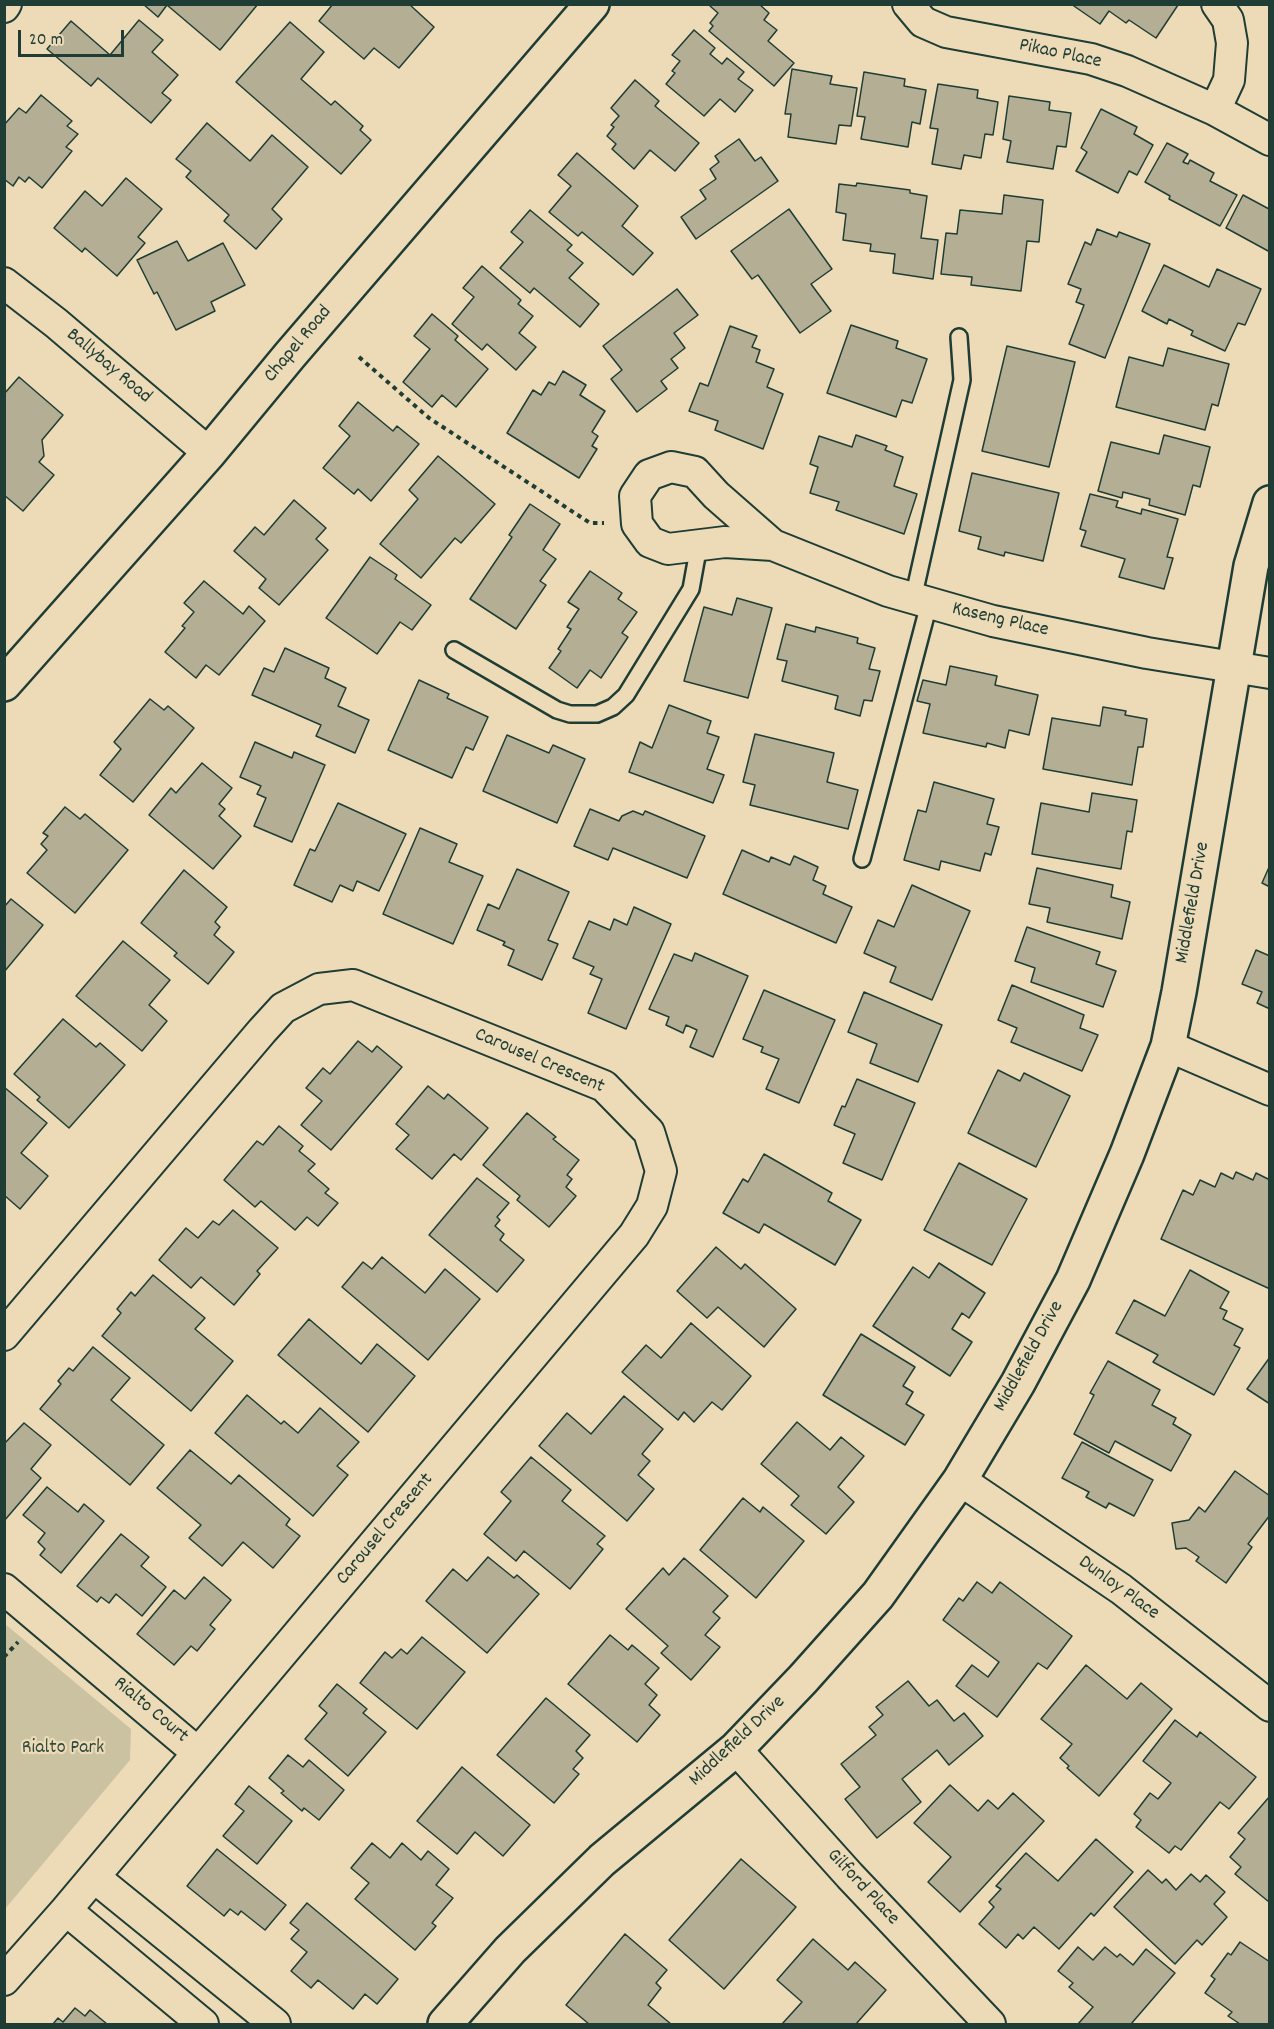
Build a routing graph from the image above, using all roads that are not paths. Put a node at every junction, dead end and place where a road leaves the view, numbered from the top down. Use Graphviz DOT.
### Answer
graph roads {
  1 [pos="592,4"];
  2 [pos="908,4"];
  3 [pos="1217,4"];
  4 [pos="1215,110"];
  5 [pos="1269,140"];
  6 [pos="4,283"];
  7 [pos="959,337"];
  8 [pos="209,453"];
  9 [pos="1269,503"];
  10 [pos="699,545"];
  11 [pos="773,545"];
  12 [pos="921,601"];
  13 [pos="454,650"];
  14 [pos="1234,667"];
  15 [pos="1269,673"];
  16 [pos="4,684"];
  17 [pos="862,859"];
  18 [pos="1168,1046"];
  19 [pos="1269,1090"];
  20 [pos="4,1335"];
  21 [pos="960,1480"];
  22 [pos="4,1589"];
  23 [pos="1269,1706"];
  24 [pos="736,1749"];
  25 [pos="198,1752"];
  26 [pos="94,1877"];
  27 [pos="66,1910"];
  28 [pos="208,1970"];
  29 [pos="4,1980"];
  30 [pos="179,2005"];
  31 [pos="202,2025"];
  32 [pos="275,2025"];
  33 [pos="445,2025"];
  34 [pos="990,2025"];
  1 -- 8 [label="street, Chapel Road"];
  2 -- 4 [label="street, Pikao Place"];
  3 -- 4 [label="street"];
  4 -- 5 [label="street, Pikao Place"];
  6 -- 8 [label="street, Ballybay Road"];
  7 -- 12 [label="lane"];
  8 -- 16 [label="street, Chapel Road"];
  9 -- 14 [label="street, Middlefield Drive"];
  10 -- 11 [label="street, Kaseng Place"];
  10 -- 11 [label="street, Kaseng Place"];
  10 -- 13 [label="lane"];
  11 -- 12 [label="street, Kaseng Place"];
  12 -- 14 [label="street, Kaseng Place"];
  12 -- 17 [label="lane"];
  14 -- 15 [label="street, Kaseng Place"];
  14 -- 18 [label="street, Middlefield Drive"];
  18 -- 19 [label="street"];
  18 -- 21 [label="street, Middlefield Drive"];
  20 -- 25 [label="street, Carousel Crescent"];
  21 -- 23 [label="street, Dunloy Place"];
  21 -- 24 [label="street, Middlefield Drive"];
  22 -- 25 [label="street, Rialto Court"];
  24 -- 33 [label="street, Middlefield Drive"];
  24 -- 34 [label="street, Gilford Place"];
  25 -- 26 [label="street, Rialto Court"];
  26 -- 27 [label="street, Rialto Court"];
  26 -- 28 [label="street"];
  27 -- 29 [label="street, Rialto Court"];
  27 -- 30 [label="street"];
  28 -- 30 [label="street"];
  28 -- 32 [label="street"];
  30 -- 31 [label="street"];
}
